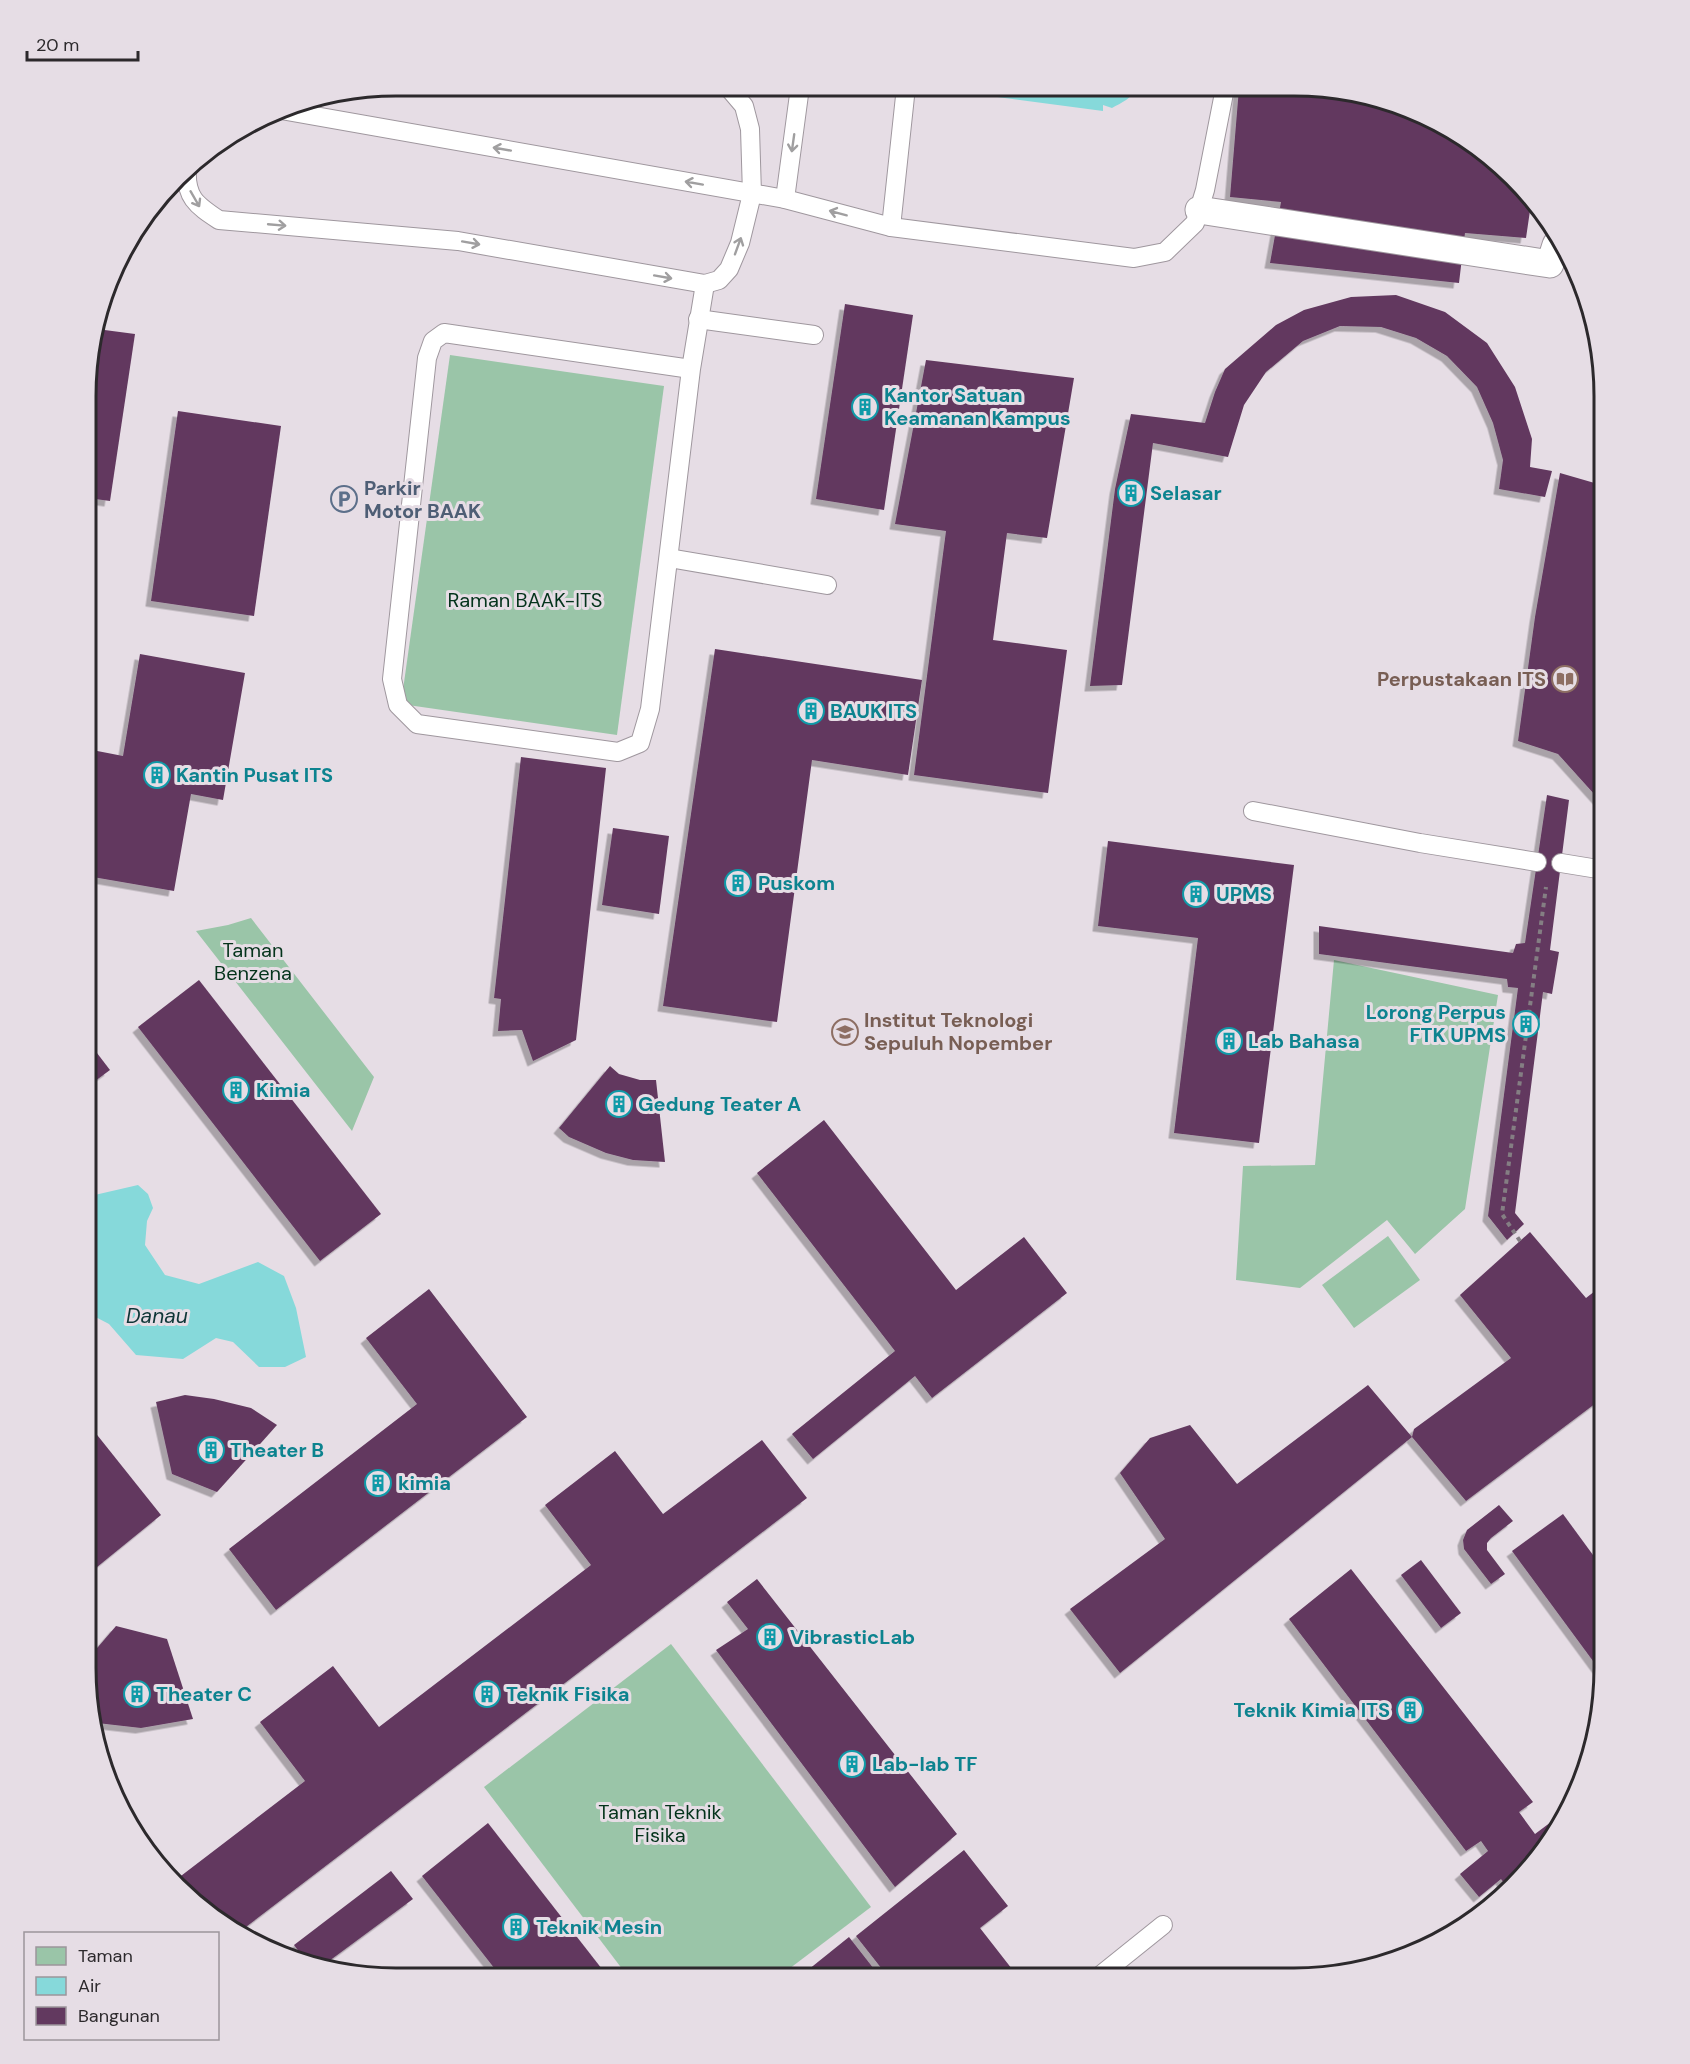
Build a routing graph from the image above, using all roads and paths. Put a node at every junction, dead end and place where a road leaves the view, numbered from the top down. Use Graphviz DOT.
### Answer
graph roads {
  1 [pos="736,96"];
  2 [pos="799,96"];
  3 [pos="905,96"];
  4 [pos="1224,96"];
  5 [pos="297,113"];
  6 [pos="186,182"];
  7 [pos="752,194"];
  8 [pos="785,199"];
  9 [pos="1199,210"];
  10 [pos="891,227"];
  11 [pos="1555,248"];
  12 [pos="705,284"];
  13 [pos="698,319"];
  14 [pos="814,335"];
  15 [pos="691,369"];
  16 [pos="669,558"];
  17 [pos="827,585"];
  18 [pos="1253,811"];
  19 [pos="1537,862"];
  20 [pos="1561,863"];
  21 [pos="1594,868"];
  22 [pos="1546,886"];
  23 [pos="1520,1241"];
  24 [pos="1163,1925"];
  25 [pos="1109,1968"];
  1 -- 7 [label="lane"];
  2 -- 8 [label="lane, one-way"];
  3 -- 10 [label="lane"];
  4 -- 9 [label="lane"];
  7 -- 5 [label="lane, one-way"];
  6 -- 12 [label="lane, one-way"];
  7 -- 8 [label="lane"];
  12 -- 7 [label="lane, one-way"];
  10 -- 8 [label="lane, one-way"];
  9 -- 10 [label="lane"];
  9 -- 11 [label="street"];
  12 -- 13 [label="lane"];
  13 -- 14 [label="lane"];
  13 -- 15 [label="lane"];
  15 -- 16 [label="lane"];
  15 -- 16 [label="lane"];
  16 -- 17 [label="lane"];
  18 -- 19 [label="lane"];
  20 -- 21 [label="lane"];
  22 -- 23 [label="path"];
  24 -- 25 [label="lane"];
}
